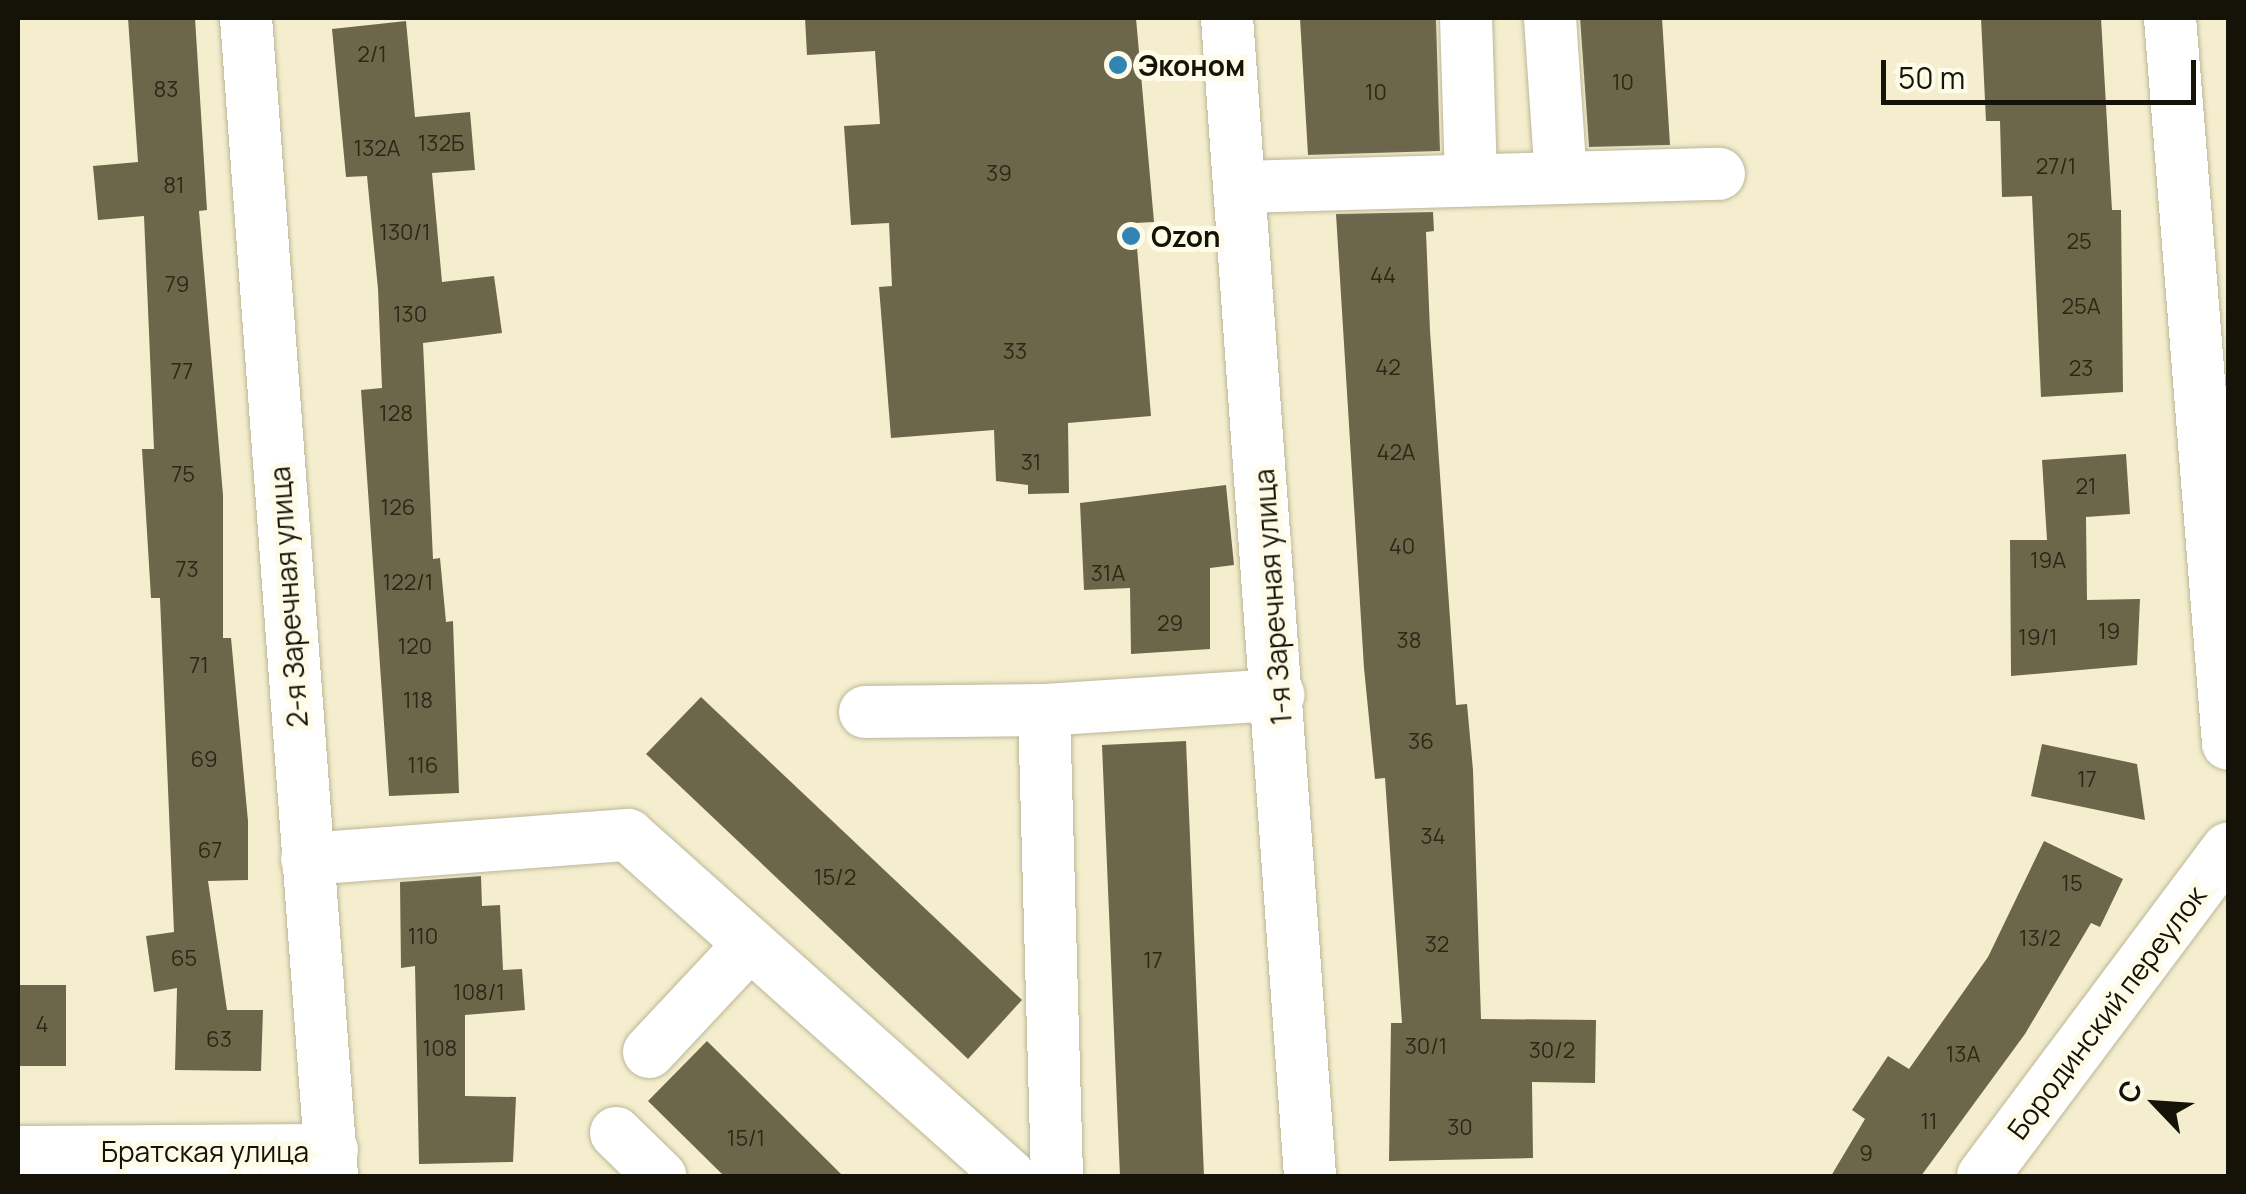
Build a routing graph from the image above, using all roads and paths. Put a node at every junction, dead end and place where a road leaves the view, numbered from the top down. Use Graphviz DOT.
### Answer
graph roads {
  1 [pos="246,18"];
  2 [pos="1227,18"];
  3 [pos="1466,18"];
  4 [pos="1550,18"];
  5 [pos="2170,18"];
  6 [pos="1719,174"];
  7 [pos="1471,178"];
  8 [pos="1561,178"];
  9 [pos="1241,187"];
  10 [pos="1279,696"];
  11 [pos="1044,710"];
  12 [pos="865,712"];
  13 [pos="2228,744"];
  14 [pos="2228,848"];
  15 [pos="307,859"];
  16 [pos="750,944"];
  17 [pos="649,1052"];
  18 [pos="616,1133"];
  19 [pos="18,1152"];
  20 [pos="332,1163"];
  21 [pos="660,1176"];
  22 [pos="1010,1176"];
  23 [pos="1058,1176"];
  24 [pos="1310,1176"];
  25 [pos="1983,1176"];
  1 -- 15 [label="street, 2-я Заречная улица"];
  2 -- 9 [label="street, 1-я Заречная улица"];
  3 -- 7 [label="street"];
  4 -- 8 [label="street"];
  5 -- 13 [label="street"];
  6 -- 8 [label="street"];
  7 -- 8 [label="street"];
  7 -- 9 [label="street"];
  9 -- 10 [label="street, 1-я Заречная улица"];
  10 -- 11 [label="street"];
  10 -- 24 [label="street, 1-я Заречная улица"];
  11 -- 12 [label="street"];
  11 -- 23 [label="street"];
  14 -- 25 [label="street, Бородинский переулок"];
  15 -- 16 [label="street"];
  15 -- 20 [label="street, 2-я Заречная улица"];
  16 -- 17 [label="street"];
  16 -- 22 [label="street"];
  18 -- 21 [label="street"];
  19 -- 20 [label="street, Братская улица"];
}
